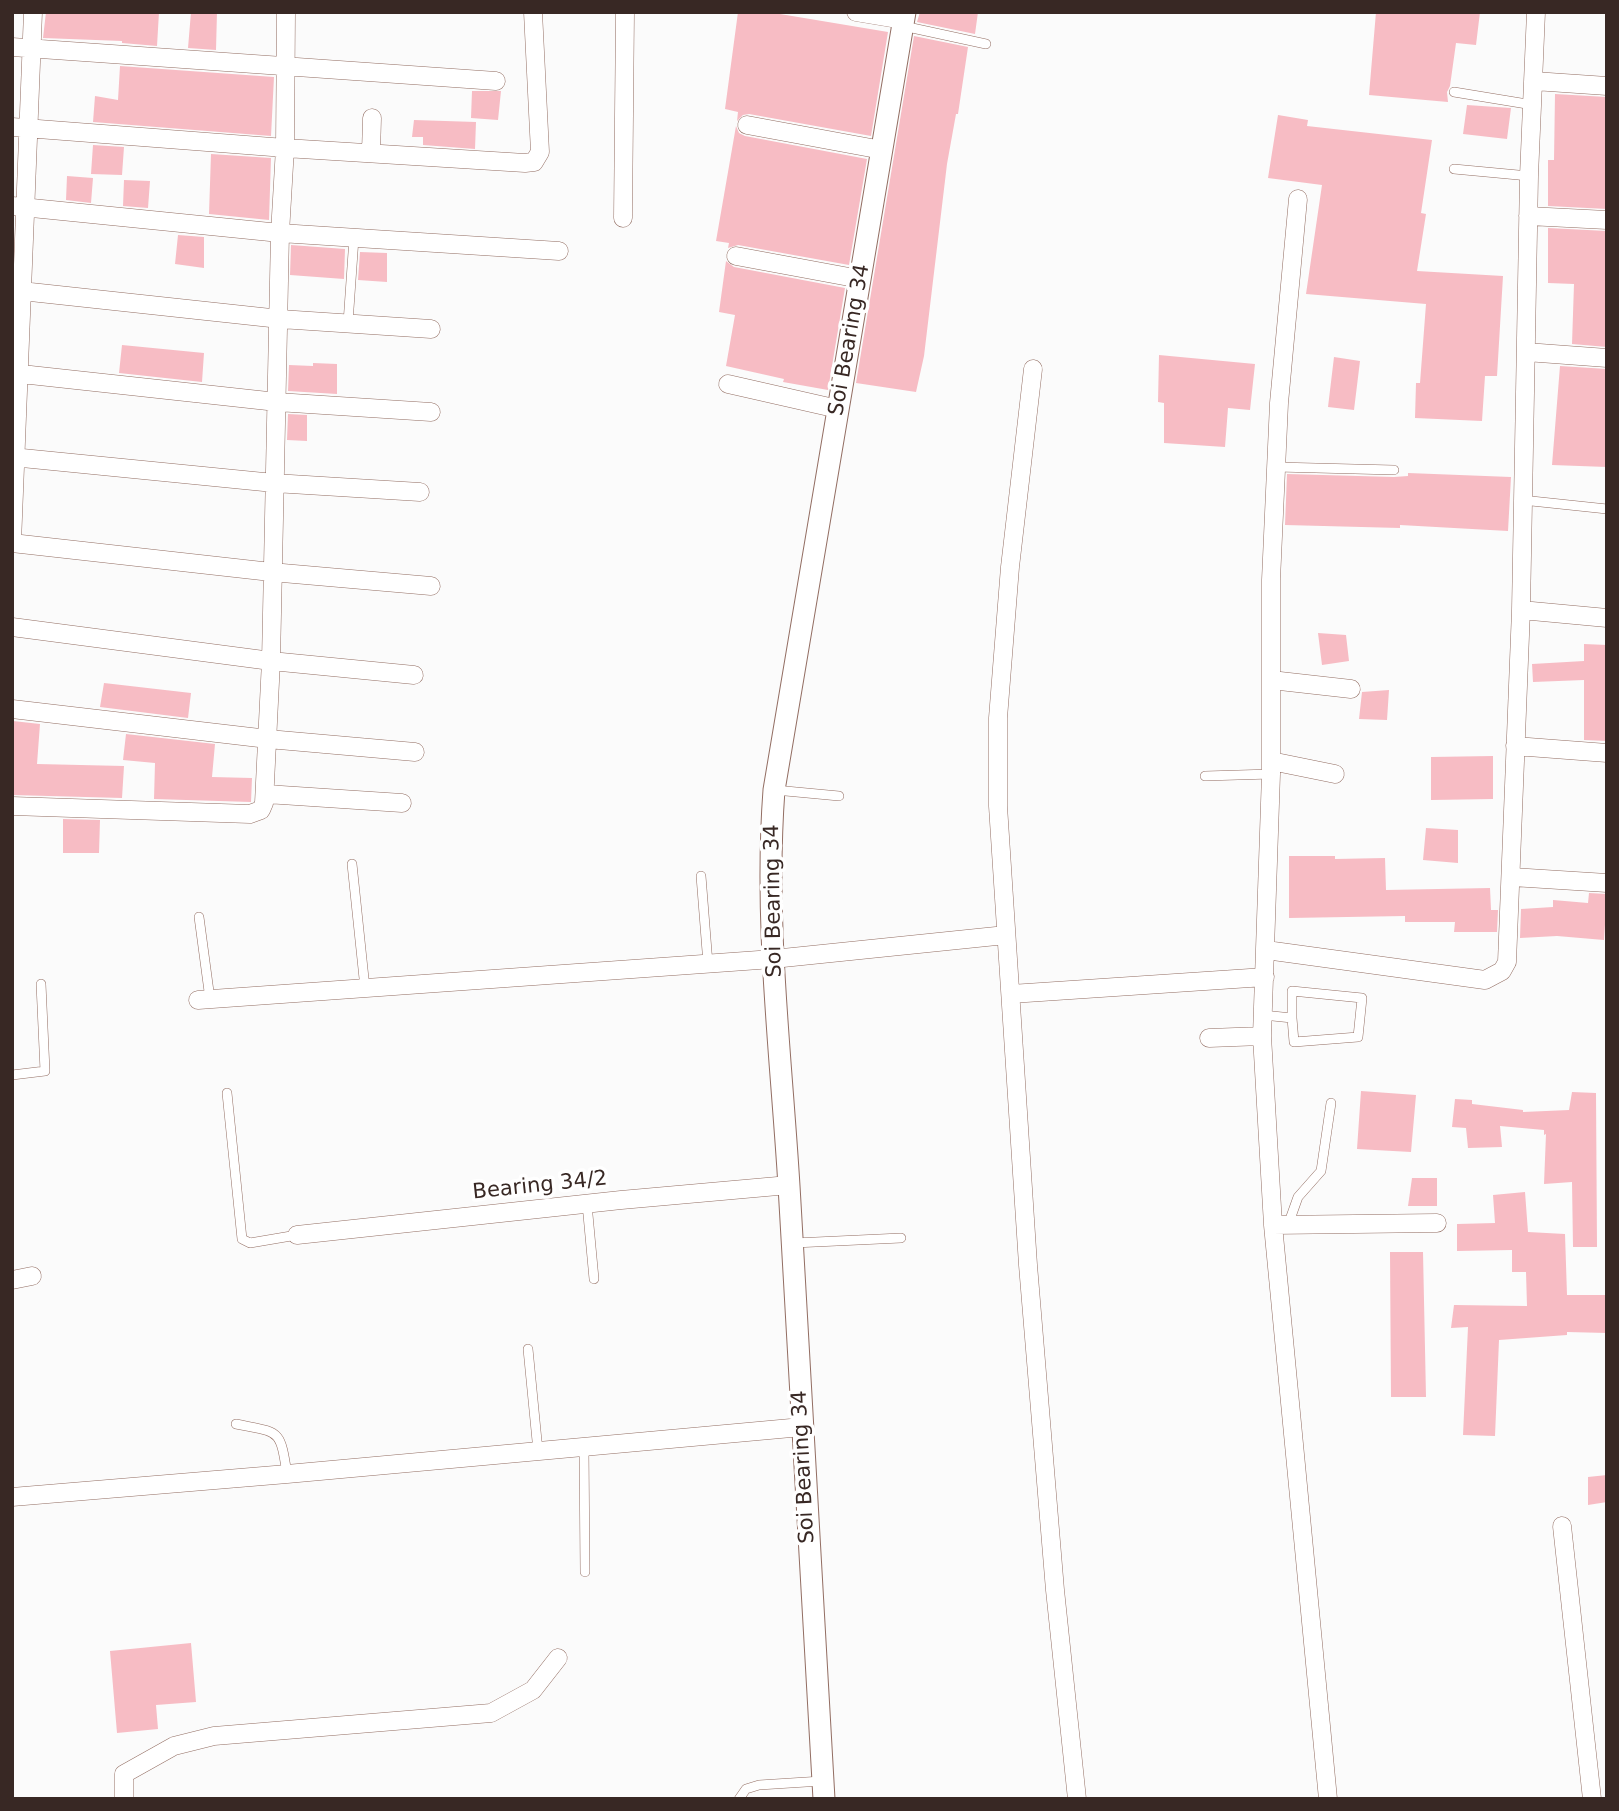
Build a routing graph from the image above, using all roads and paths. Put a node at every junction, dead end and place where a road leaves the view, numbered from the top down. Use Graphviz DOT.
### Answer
graph roads {
  1 [pos="33,12"];
  2 [pos="286,12"];
  3 [pos="533,12"];
  4 [pos="625,12"];
  5 [pos="856,12"];
  6 [pos="1536,12"];
  7 [pos="904,20"];
  8 [pos="986,44"];
  9 [pos="12,47"];
  10 [pos="31,48"];
  11 [pos="285,65"];
  12 [pos="496,81"];
  13 [pos="1534,81"];
  14 [pos="1607,86"];
  15 [pos="1454,92"];
  16 [pos="1533,105"];
  17 [pos="372,118"];
  18 [pos="747,125"];
  19 [pos="20,129"];
  20 [pos="285,148"];
  21 [pos="882,150"];
  22 [pos="371,153"];
  23 [pos="1454,169"];
  24 [pos="1529,176"];
  25 [pos="1298,199"];
  26 [pos="19,207"];
  27 [pos="1528,216"];
  28 [pos="623,218"];
  29 [pos="1607,220"];
  30 [pos="280,233"];
  31 [pos="354,237"];
  32 [pos="559,251"];
  33 [pos="736,256"];
  34 [pos="860,279"];
  35 [pos="17,291"];
  36 [pos="280,319"];
  37 [pos="348,323"];
  38 [pos="431,329"];
  39 [pos="1526,352"];
  40 [pos="1607,358"];
  41 [pos="1033,369"];
  42 [pos="15,372"];
  43 [pos="728,384"];
  44 [pos="276,402"];
  45 [pos="838,409"];
  46 [pos="431,412"];
  47 [pos="14,458"];
  48 [pos="1277,467"];
  49 [pos="1394,470"];
  50 [pos="274,483"];
  51 [pos="420,492"];
  52 [pos="1522,500"];
  53 [pos="1607,509"];
  54 [pos="12,540"];
  55 [pos="271,572"];
  56 [pos="431,586"];
  57 [pos="1521,610"];
  58 [pos="1607,618"];
  59 [pos="12,627"];
  60 [pos="271,661"];
  61 [pos="414,675"];
  62 [pos="1271,680"];
  63 [pos="1351,689"];
  64 [pos="12,709"];
  65 [pos="268,739"];
  66 [pos="1516,746"];
  67 [pos="415,752"];
  68 [pos="1607,753"];
  69 [pos="1271,768"];
  70 [pos="1335,774"];
  71 [pos="1205,776"];
  72 [pos="774,790"];
  73 [pos="266,794"];
  74 [pos="839,796"];
  75 [pos="402,803"];
  76 [pos="12,806"];
  77 [pos="352,864"];
  78 [pos="701,876"];
  79 [pos="1512,877"];
  80 [pos="1607,883"];
  81 [pos="200,917"];
  82 [pos="1006,935"];
  83 [pos="1265,950"];
  84 [pos="773,959"];
  85 [pos="708,964"];
  86 [pos="1265,977"];
  87 [pos="41,984"];
  88 [pos="365,988"];
  89 [pos="1011,994"];
  90 [pos="204,1000"];
  91 [pos="1263,1015"];
  92 [pos="1292,1018"];
  93 [pos="1262,1036"];
  94 [pos="1209,1038"];
  95 [pos="12,1075"];
  96 [pos="227,1093"];
  97 [pos="1331,1103"];
  98 [pos="789,1185"];
  99 [pos="587,1204"];
  100 [pos="1437,1223"];
  101 [pos="1281,1225"];
  102 [pos="297,1235"];
  103 [pos="901,1238"];
  104 [pos="792,1243"];
  105 [pos="32,1276"];
  106 [pos="594,1279"];
  107 [pos="12,1280"];
  108 [pos="528,1349"];
  109 [pos="236,1424"];
  110 [pos="802,1427"];
  111 [pos="584,1447"];
  112 [pos="538,1451"];
  113 [pos="288,1474"];
  114 [pos="12,1497"];
  115 [pos="1562,1526"];
  116 [pos="585,1572"];
  117 [pos="558,1658"];
  118 [pos="823,1790"];
  119 [pos="124,1799"];
  120 [pos="739,1799"];
  121 [pos="1077,1799"];
  122 [pos="1328,1799"];
  123 [pos="1592,1799"];
  1 -- 10 [label="street"];
  2 -- 11 [label="street"];
  3 -- 22 [label="street"];
  4 -- 28 [label="street"];
  5 -- 7 [label="street"];
  6 -- 13 [label="street"];
  7 -- 8 [label="lane"];
  7 -- 21 [label="street, Soi Bearing 34"];
  9 -- 10 [label="street"];
  10 -- 11 [label="street"];
  10 -- 19 [label="street"];
  11 -- 12 [label="street"];
  11 -- 20 [label="street"];
  13 -- 14 [label="street"];
  13 -- 16 [label="street"];
  15 -- 16 [label="lane"];
  16 -- 24 [label="street"];
  17 -- 22 [label="street"];
  18 -- 21 [label="street"];
  19 -- 20 [label="street"];
  19 -- 26 [label="street"];
  20 -- 22 [label="street"];
  20 -- 30 [label="street"];
  21 -- 34 [label="street, Soi Bearing 34"];
  23 -- 24 [label="lane"];
  24 -- 27 [label="street"];
  25 -- 48 [label="street"];
  26 -- 30 [label="street"];
  26 -- 35 [label="street"];
  27 -- 29 [label="street"];
  27 -- 39 [label="street"];
  30 -- 31 [label="street"];
  30 -- 36 [label="street"];
  31 -- 32 [label="street"];
  31 -- 37 [label="lane"];
  33 -- 34 [label="street"];
  34 -- 45 [label="street, Soi Bearing 34"];
  35 -- 36 [label="street"];
  35 -- 42 [label="street"];
  36 -- 37 [label="street"];
  36 -- 44 [label="street"];
  37 -- 38 [label="street"];
  39 -- 40 [label="street"];
  39 -- 52 [label="street"];
  41 -- 82 [label="street"];
  42 -- 44 [label="street"];
  42 -- 47 [label="street"];
  43 -- 45 [label="street"];
  44 -- 46 [label="street"];
  44 -- 50 [label="street"];
  45 -- 72 [label="street, Soi Bearing 34"];
  47 -- 50 [label="street"];
  47 -- 54 [label="street"];
  48 -- 49 [label="lane"];
  48 -- 62 [label="street"];
  50 -- 51 [label="street"];
  50 -- 55 [label="street"];
  52 -- 53 [label="lane"];
  52 -- 57 [label="street"];
  54 -- 55 [label="street"];
  55 -- 56 [label="street"];
  55 -- 60 [label="street"];
  57 -- 58 [label="street"];
  57 -- 66 [label="street"];
  59 -- 60 [label="street"];
  60 -- 61 [label="street"];
  60 -- 65 [label="street"];
  62 -- 63 [label="street"];
  62 -- 69 [label="street"];
  64 -- 65 [label="street"];
  65 -- 67 [label="street"];
  65 -- 73 [label="street"];
  66 -- 68 [label="street"];
  66 -- 79 [label="street"];
  69 -- 70 [label="street"];
  69 -- 71 [label="lane"];
  69 -- 83 [label="street"];
  72 -- 74 [label="lane"];
  72 -- 84 [label="street, Soi Bearing 34"];
  73 -- 75 [label="street"];
  73 -- 76 [label="street"];
  77 -- 88 [label="lane"];
  78 -- 85 [label="lane"];
  79 -- 80 [label="street"];
  79 -- 83 [label="street"];
  81 -- 90 [label="lane"];
  82 -- 84 [label="street"];
  82 -- 89 [label="street"];
  83 -- 86 [label="street"];
  84 -- 85 [label="street"];
  84 -- 98 [label="street, Soi Bearing 34"];
  85 -- 88 [label="street"];
  86 -- 89 [label="street"];
  86 -- 91 [label="street"];
  87 -- 95 [label="lane"];
  88 -- 90 [label="street"];
  89 -- 121 [label="street"];
  91 -- 92 [label="lane"];
  91 -- 93 [label="street"];
  92 -- 92 [label="lane"];
  93 -- 94 [label="street"];
  93 -- 101 [label="street"];
  96 -- 102 [label="lane"];
  97 -- 101 [label="lane"];
  98 -- 99 [label="street, Bearing 34/2"];
  98 -- 104 [label="street, Soi Bearing 34"];
  99 -- 102 [label="street, Bearing 34/2"];
  99 -- 106 [label="lane"];
  100 -- 101 [label="street"];
  101 -- 122 [label="street"];
  103 -- 104 [label="lane"];
  104 -- 110 [label="street, Soi Bearing 34"];
  105 -- 107 [label="street"];
  108 -- 112 [label="lane"];
  109 -- 113 [label="lane"];
  110 -- 111 [label="street"];
  110 -- 118 [label="street, Soi Bearing 34"];
  111 -- 112 [label="street"];
  111 -- 116 [label="lane"];
  112 -- 113 [label="street"];
  113 -- 114 [label="street"];
  115 -- 123 [label="street"];
  117 -- 119 [label="street"];
  118 -- 120 [label="lane"];
}
